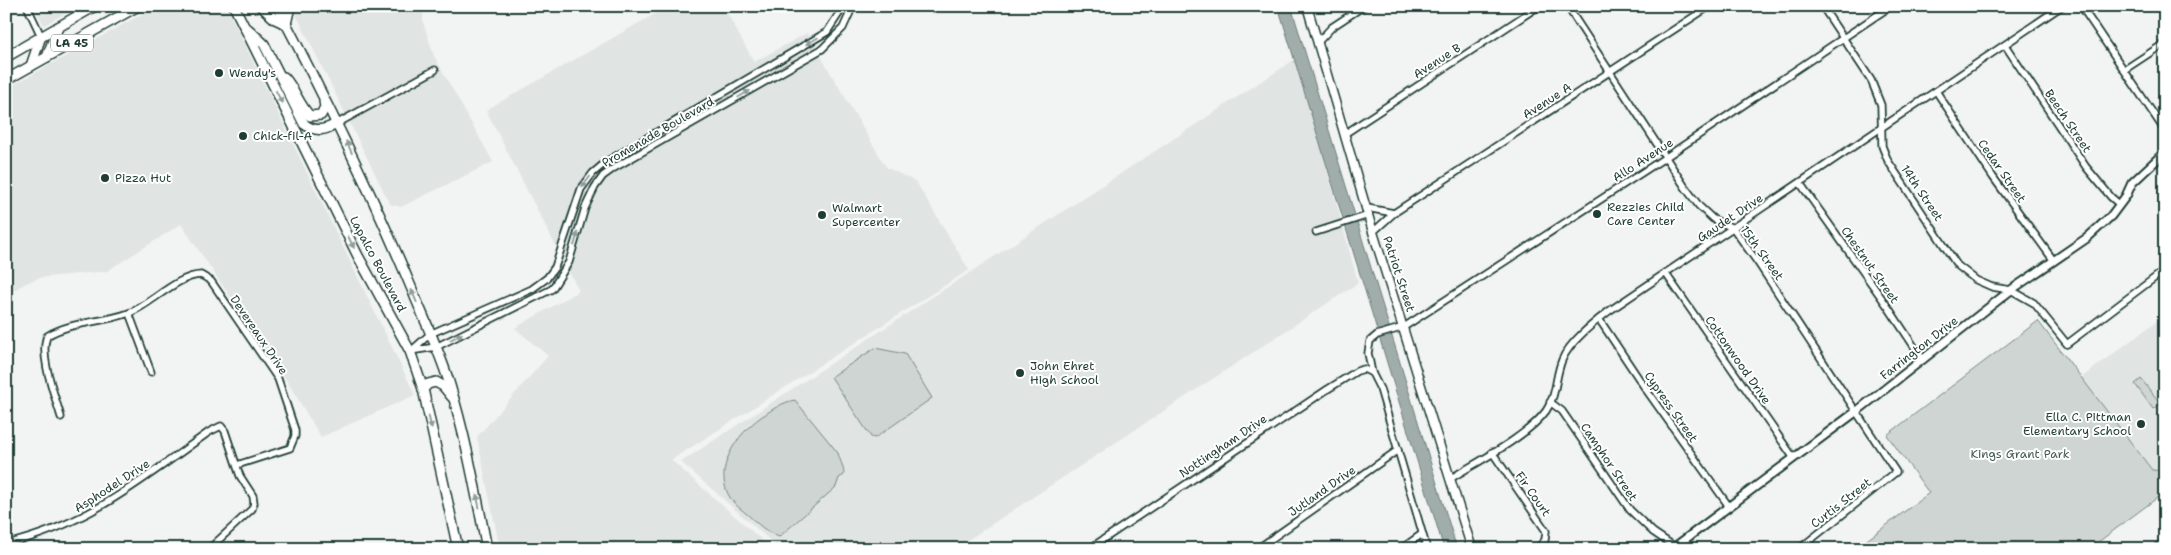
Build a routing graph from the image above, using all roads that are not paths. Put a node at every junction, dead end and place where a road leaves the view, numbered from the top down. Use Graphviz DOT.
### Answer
graph roads {
  1 [pos="27,6"];
  2 [pos="95,6"];
  3 [pos="138,6"];
  4 [pos="234,6"];
  5 [pos="239,6"];
  6 [pos="261,6"];
  7 [pos="267,6"];
  8 [pos="277,6"];
  9 [pos="286,6"];
  10 [pos="844,6"];
  11 [pos="853,6"];
  12 [pos="1307,6"];
  13 [pos="1364,6"];
  14 [pos="1539,6"];
  15 [pos="1567,6"];
  16 [pos="1710,6"];
  17 [pos="1822,6"];
  18 [pos="1891,6"];
  19 [pos="2062,6"];
  20 [pos="2080,6"];
  21 [pos="125,10"];
  22 [pos="272,16"];
  23 [pos="242,22"];
  24 [pos="286,24"];
  25 [pos="58,27"];
  26 [pos="42,36"];
  27 [pos="1843,39"];
  28 [pos="1318,42"];
  29 [pos="2165,43"];
  30 [pos="2005,45"];
  31 [pos="6,57"];
  32 [pos="47,57"];
  33 [pos="31,66"];
  34 [pos="277,70"];
  35 [pos="435,70"];
  36 [pos="2124,70"];
  37 [pos="1610,72"];
  38 [pos="6,80"];
  39 [pos="1936,91"];
  40 [pos="324,98"];
  41 [pos="338,123"];
  42 [pos="1883,126"];
  43 [pos="2165,131"];
  44 [pos="1346,133"];
  45 [pos="2165,152"];
  46 [pos="1666,157"];
  47 [pos="1800,183"];
  48 [pos="2119,204"];
  49 [pos="1366,213"];
  50 [pos="1394,213"];
  51 [pos="1733,228"];
  52 [pos="1316,232"];
  53 [pos="1373,232"];
  54 [pos="2054,262"];
  55 [pos="2165,270"];
  56 [pos="1666,274"];
  57 [pos="2011,290"];
  58 [pos="130,313"];
  59 [pos="1599,318"];
  60 [pos="1404,327"];
  61 [pos="430,334"];
  62 [pos="436,347"];
  63 [pos="410,352"];
  64 [pos="1923,360"];
  65 [pos="151,372"];
  66 [pos="1372,373"];
  67 [pos="423,389"];
  68 [pos="454,399"];
  69 [pos="1550,402"];
  70 [pos="1857,411"];
  71 [pos="60,416"];
  72 [pos="1398,450"];
  73 [pos="1492,452"];
  74 [pos="1793,457"];
  75 [pos="237,465"];
  76 [pos="1896,472"];
  77 [pos="1450,479"];
  78 [pos="1728,506"];
  79 [pos="1422,534"];
  80 [pos="2165,541"];
  81 [pos="6,544"];
  82 [pos="1675,548"];
  83 [pos="209,549"];
  84 [pos="458,549"];
  85 [pos="487,549"];
  86 [pos="1088,549"];
  87 [pos="1257,549"];
  88 [pos="1400,549"];
  89 [pos="1427,549"];
  90 [pos="1472,549"];
  91 [pos="1538,549"];
  92 [pos="1799,549"];
  93 [pos="2155,549"];
  1 -- 26 [label="street"];
  2 -- 25 [label="main road, LA 45"];
  3 -- 21 [label="main road, LA 45"];
  4 -- 23 [label="main road, Lapalco Boulevard"];
  5 -- 23 [label="main road"];
  6 -- 22 [label="main road"];
  7 -- 22 [label="main road"];
  8 -- 24 [label="main road, Lapalco Boulevard"];
  9 -- 24 [label="main road"];
  10 -- 61 [label="street, Promenade Boulevard, one-way"];
  62 -- 11 [label="street, Promenade Boulevard, one-way"];
  12 -- 28 [label="main road, Patriot Street"];
  13 -- 28 [label="street"];
  14 -- 44 [label="street, Avenue B"];
  15 -- 37 [label="street, 15th Street"];
  16 -- 37 [label="street, Avenue A"];
  17 -- 27 [label="street, 14th Street"];
  18 -- 27 [label="street, Allo Avenue"];
  19 -- 30 [label="street, Gaudet Drive"];
  20 -- 36 [label="street"];
  21 -- 32 [label="main road, LA 45"];
  22 -- 24 [label="main road"];
  23 -- 34 [label="main road"];
  23 -- 63 [label="main road, Lapalco Boulevard, one-way"];
  24 -- 40 [label="main road, Lapalco Boulevard"];
  25 -- 26 [label="main road, LA 45"];
  25 -- 32 [label="main road"];
  26 -- 31 [label="main road, LA 45"];
  26 -- 33 [label="main road"];
  27 -- 42 [label="street, 14th Street"];
  27 -- 46 [label="street, Allo Avenue"];
  28 -- 44 [label="main road, Patriot Street"];
  29 -- 36 [label="street"];
  30 -- 39 [label="street, Gaudet Drive"];
  30 -- 48 [label="street, Beech Street"];
  32 -- 33 [label="main road, LA 45"];
  33 -- 38 [label="main road, LA 45"];
  34 -- 40 [label="main road"];
  34 -- 41 [label="main road"];
  35 -- 41 [label="street"];
  36 -- 43 [label="street"];
  37 -- 46 [label="street, 15th Street"];
  37 -- 50 [label="street, Avenue A"];
  39 -- 42 [label="street, Gaudet Drive"];
  39 -- 54 [label="street, Cedar Street"];
  40 -- 41 [label="main road, Lapalco Boulevard"];
  61 -- 41 [label="main road, Lapalco Boulevard, one-way"];
  42 -- 47 [label="street, Gaudet Drive"];
  42 -- 57 [label="street, 14th Street"];
  44 -- 49 [label="main road, Patriot Street"];
  45 -- 48 [label="street, Farrington Drive"];
  46 -- 51 [label="street, 15th Street"];
  46 -- 60 [label="street, Allo Avenue"];
  47 -- 51 [label="street, Gaudet Drive"];
  47 -- 64 [label="street, Chestnut Street"];
  48 -- 54 [label="street, Farrington Drive"];
  49 -- 50 [label="street"];
  49 -- 52 [label="street"];
  49 -- 53 [label="main road, Patriot Street"];
  50 -- 53 [label="street, Avenue A"];
  51 -- 56 [label="street, Gaudet Drive"];
  51 -- 70 [label="street, 15th Street"];
  53 -- 60 [label="main road, Patriot Street"];
  54 -- 57 [label="street, Farrington Drive"];
  55 -- 57 [label="street, 14th Street"];
  56 -- 59 [label="street, Gaudet Drive"];
  56 -- 74 [label="street, Cottonwood Drive"];
  57 -- 64 [label="street, Farrington Drive"];
  58 -- 65 [label="street"];
  58 -- 71 [label="street"];
  58 -- 75 [label="street, Devereaux Drive"];
  59 -- 69 [label="street, Gaudet Drive"];
  59 -- 78 [label="street, Cypress Street"];
  60 -- 66 [label="street, Allo Avenue"];
  60 -- 77 [label="main road, Patriot Street"];
  61 -- 62 [label="main road, Lapalco Boulevard"];
  61 -- 63 [label="street, Promenade Boulevard"];
  62 -- 63 [label="street, Promenade Boulevard"];
  62 -- 68 [label="main road, Lapalco Boulevard"];
  63 -- 67 [label="main road, Lapalco Boulevard"];
  64 -- 70 [label="street, Farrington Drive"];
  66 -- 72 [label="street"];
  66 -- 86 [label="street, Nottingham Drive"];
  67 -- 68 [label="main road"];
  67 -- 84 [label="main road, Lapalco Boulevard, one-way"];
  85 -- 68 [label="main road, Lapalco Boulevard, one-way"];
  69 -- 73 [label="street, Gaudet Drive"];
  69 -- 82 [label="street, Camphor Street"];
  70 -- 74 [label="street, Farrington Drive"];
  70 -- 76 [label="street, 15th Street"];
  72 -- 79 [label="street"];
  72 -- 87 [label="street, Jutland Drive"];
  73 -- 77 [label="street, Gaudet Drive"];
  73 -- 91 [label="street, Fir Court"];
  74 -- 78 [label="street, Farrington Drive"];
  75 -- 81 [label="street, Asphodel Drive"];
  75 -- 83 [label="street"];
  76 -- 92 [label="street, Curtis Street"];
  77 -- 90 [label="main road, Patriot Street"];
  78 -- 82 [label="street, Farrington Drive"];
  79 -- 88 [label="street"];
  79 -- 89 [label="street"];
  80 -- 93 [label="street"];
}
